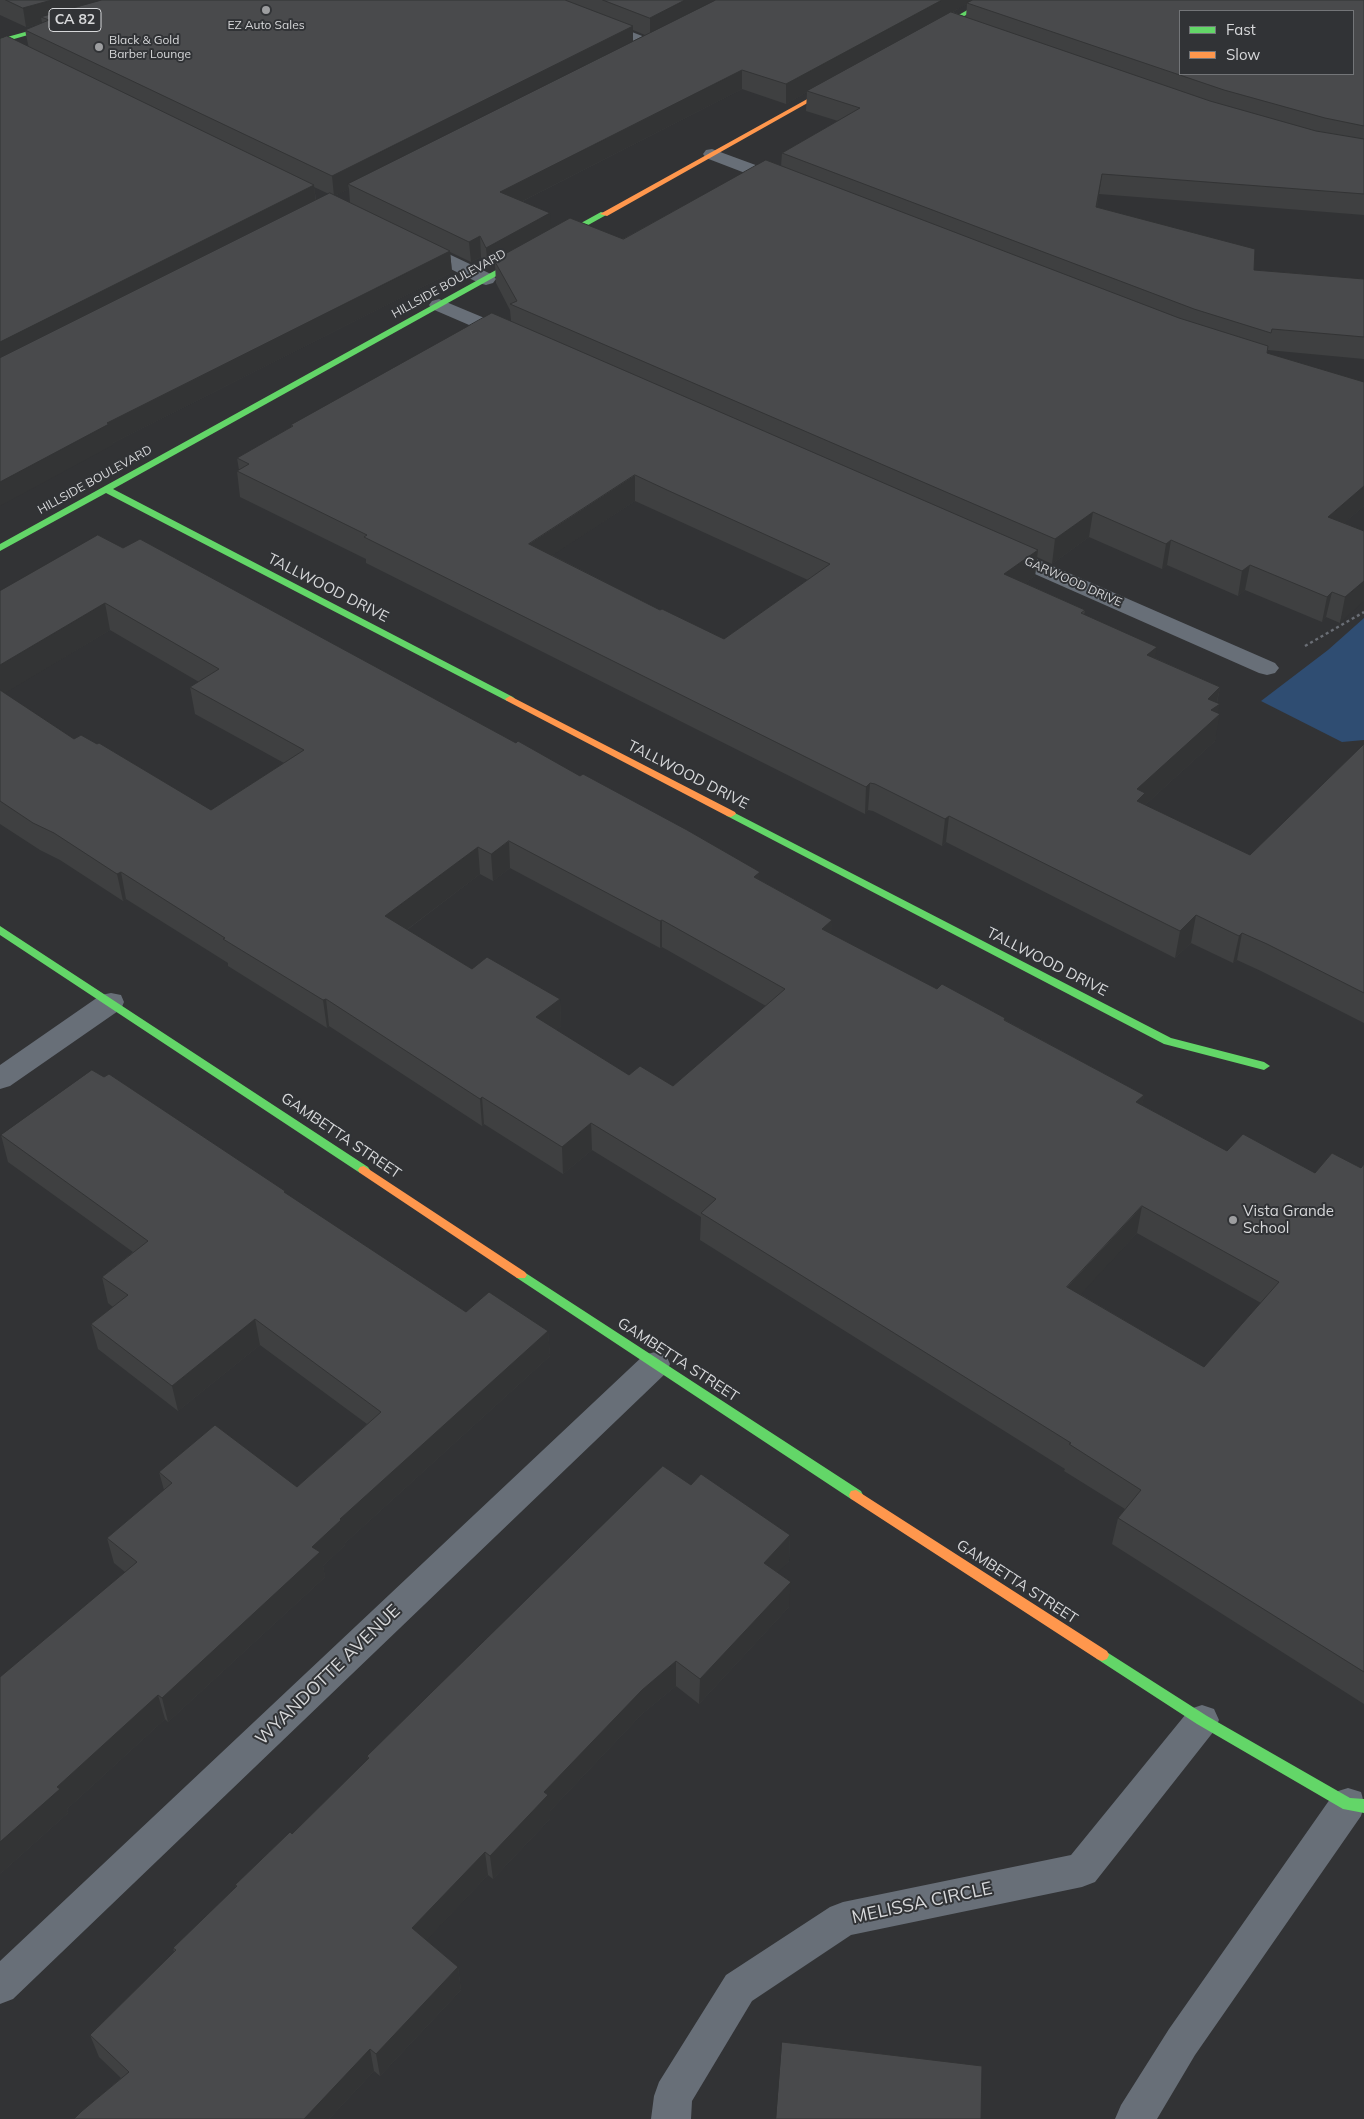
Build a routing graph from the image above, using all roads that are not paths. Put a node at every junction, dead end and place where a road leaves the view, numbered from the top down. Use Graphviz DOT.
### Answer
graph roads {
  1 [pos="536,0"];
  2 [pos="990,0"];
  3 [pos="75,20"];
  4 [pos="948,23"];
  5 [pos="966,29"];
  6 [pos="923,37"];
  7 [pos="0,41"];
  8 [pos="649,44"];
  9 [pos="24,54"];
  10 [pos="847,79"];
  11 [pos="712,154"];
  12 [pos="804,190"];
  13 [pos="403,238"];
  14 [pos="486,279"];
  15 [pos="439,305"];
  16 [pos="532,345"];
  17 [pos="106,489"];
  18 [pos="986,544"];
  19 [pos="0,548"];
  20 [pos="1267,668"];
  21 [pos="0,930"];
  22 [pos="111,1002"];
  23 [pos="1264,1066"];
  24 [pos="0,1079"];
  25 [pos="655,1364"];
  26 [pos="1202,1720"];
  27 [pos="1356,1805"];
  28 [pos="0,1986"];
  29 [pos="672,2119"];
  30 [pos="1135,2119"];
  1 -- 8 [label="street"];
  2 -- 4 [label="street"];
  3 -- 7 [label="street, CA 82"];
  4 -- 5 [label="street"];
  4 -- 6 [label="street"];
  7 -- 9 [label="street"];
  10 -- 11 [label="street, HILLSIDE BOULEVARD"];
  11 -- 12 [label="street"];
  11 -- 14 [label="street, HILLSIDE BOULEVARD"];
  13 -- 14 [label="street"];
  14 -- 15 [label="street, HILLSIDE BOULEVARD"];
  15 -- 16 [label="street"];
  15 -- 17 [label="street, HILLSIDE BOULEVARD"];
  17 -- 19 [label="street, HILLSIDE BOULEVARD"];
  17 -- 23 [label="street, TALLWOOD DRIVE"];
  18 -- 20 [label="street, GARWOOD DRIVE"];
  21 -- 22 [label="street, GAMBETTA STREET"];
  22 -- 24 [label="street"];
  22 -- 25 [label="street, GAMBETTA STREET"];
  25 -- 26 [label="street, GAMBETTA STREET"];
  25 -- 28 [label="street, WYANDOTTE AVENUE"];
  26 -- 27 [label="street, GAMBETTA STREET"];
  26 -- 29 [label="street, MELISSA CIRCLE"];
  27 -- 30 [label="street"];
}
